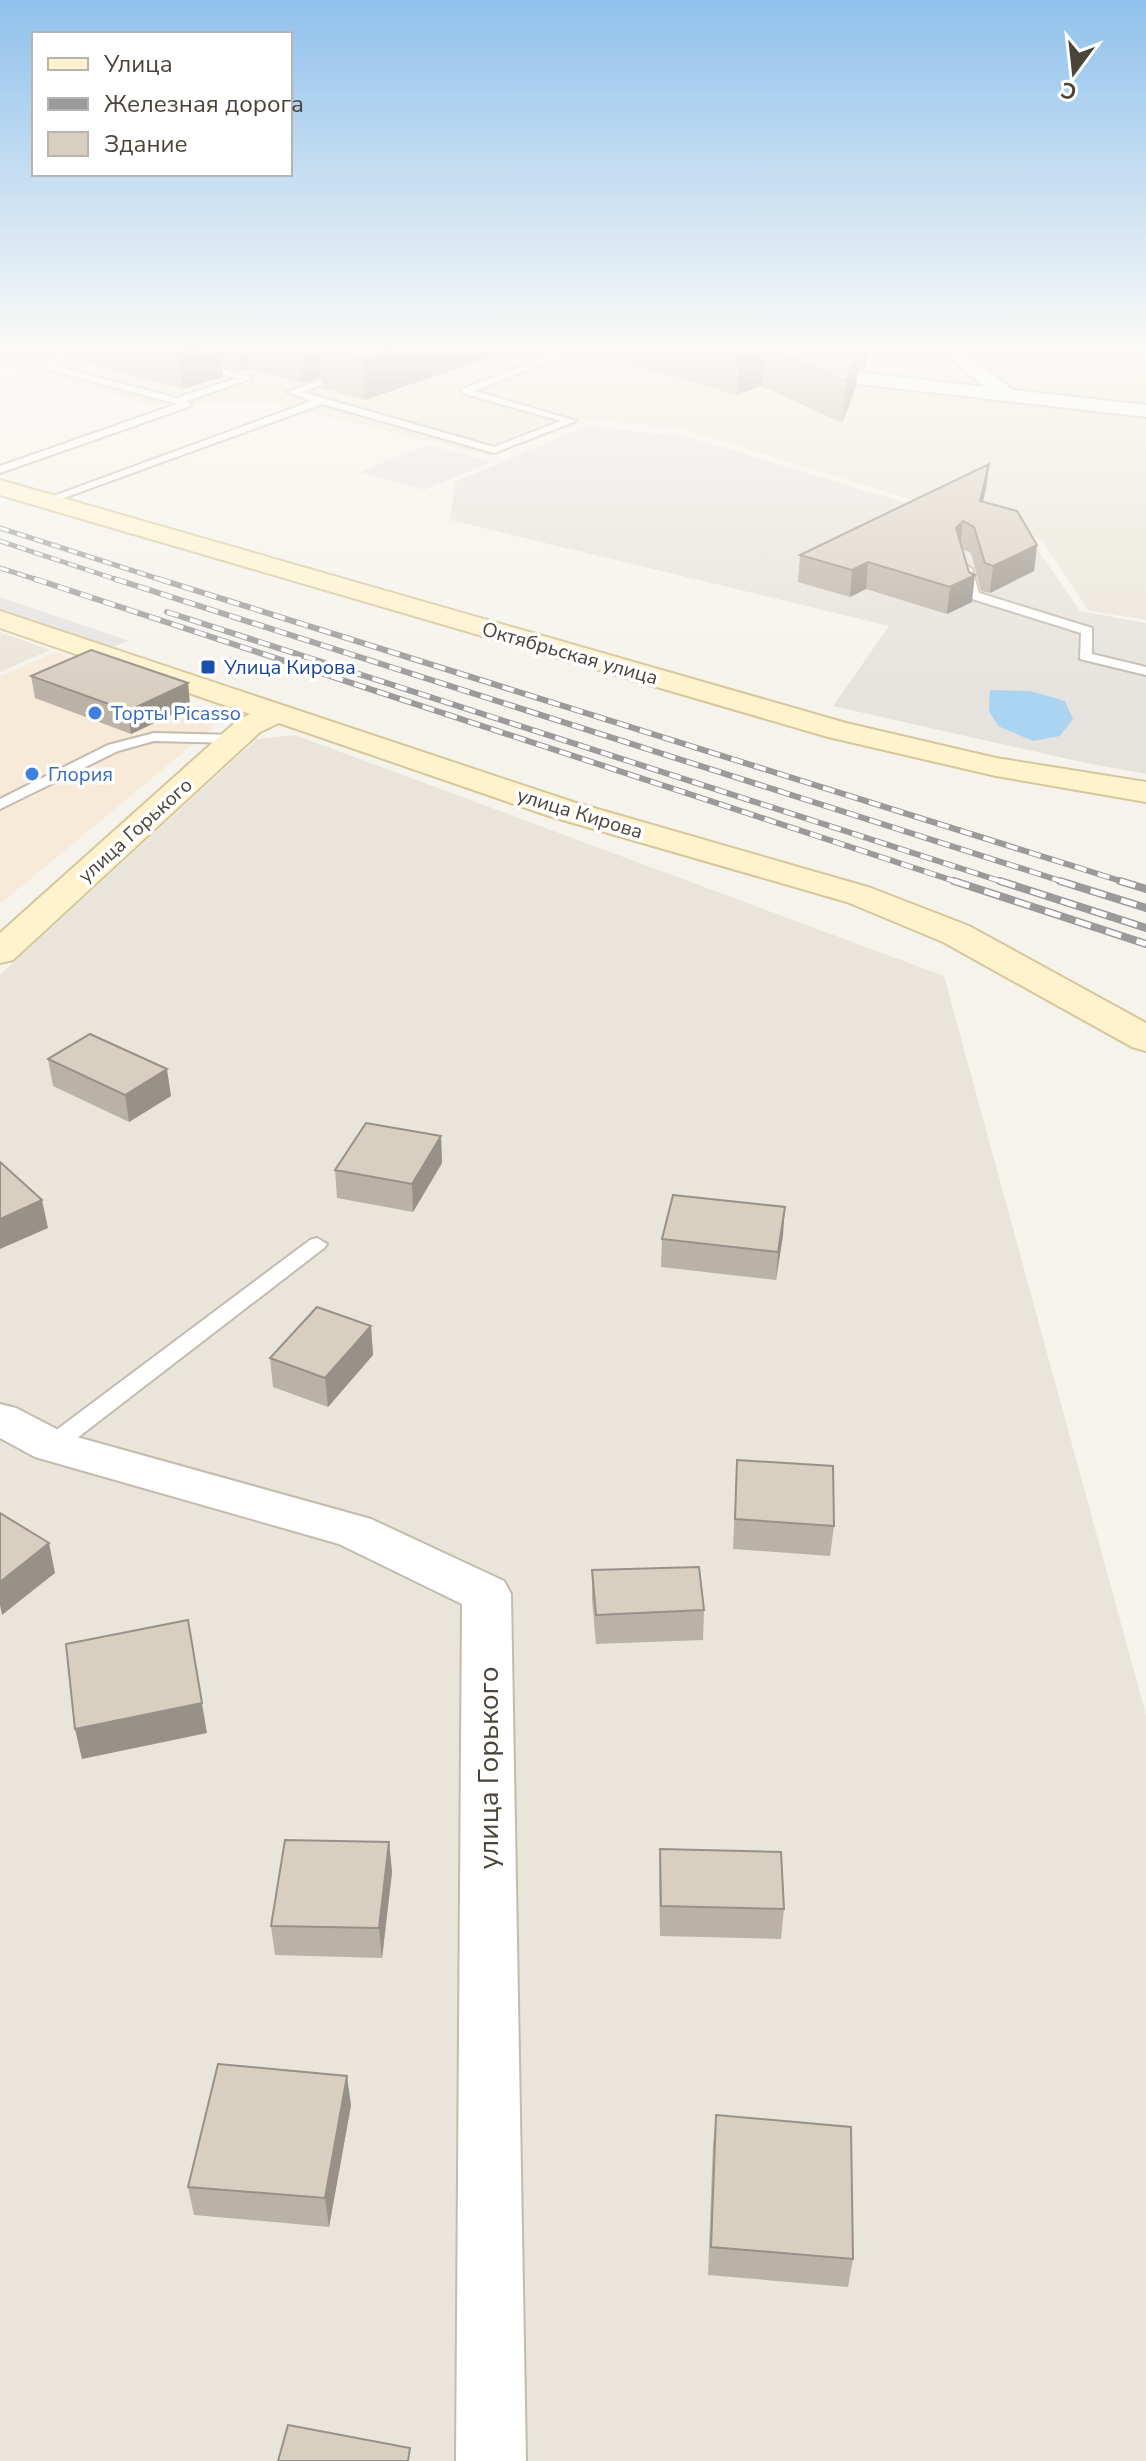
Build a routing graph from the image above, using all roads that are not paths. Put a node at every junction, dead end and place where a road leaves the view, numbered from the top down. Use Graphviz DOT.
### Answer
graph roads {
  1 [pos="148,464"];
  2 [pos="0,487"];
  3 [pos="46,501"];
  4 [pos="962,554"];
  5 [pos="0,619"];
  6 [pos="1146,671"];
  7 [pos="274,714"];
  8 [pos="234,739"];
  9 [pos="1146,792"];
  10 [pos="0,805"];
  11 [pos="0,952"];
  12 [pos="1146,1039"];
  13 [pos="317,1244"];
  14 [pos="0,1419"];
  15 [pos="51,1446"];
  16 [pos="491,2461"];
  1 -- 3 [label="lane"];
  2 -- 3 [label="street, Октябрьская улица"];
  3 -- 9 [label="street, Октябрьская улица"];
  4 -- 6 [label="lane"];
  5 -- 7 [label="street, улица Кирова"];
  7 -- 8 [label="street, улица Горького"];
  7 -- 12 [label="street, улица Кирова"];
  8 -- 10 [label="lane"];
  8 -- 11 [label="street, улица Горького"];
  13 -- 15 [label="lane"];
  14 -- 15 [label="street, улица Горького"];
  15 -- 16 [label="street, улица Горького"];
}
